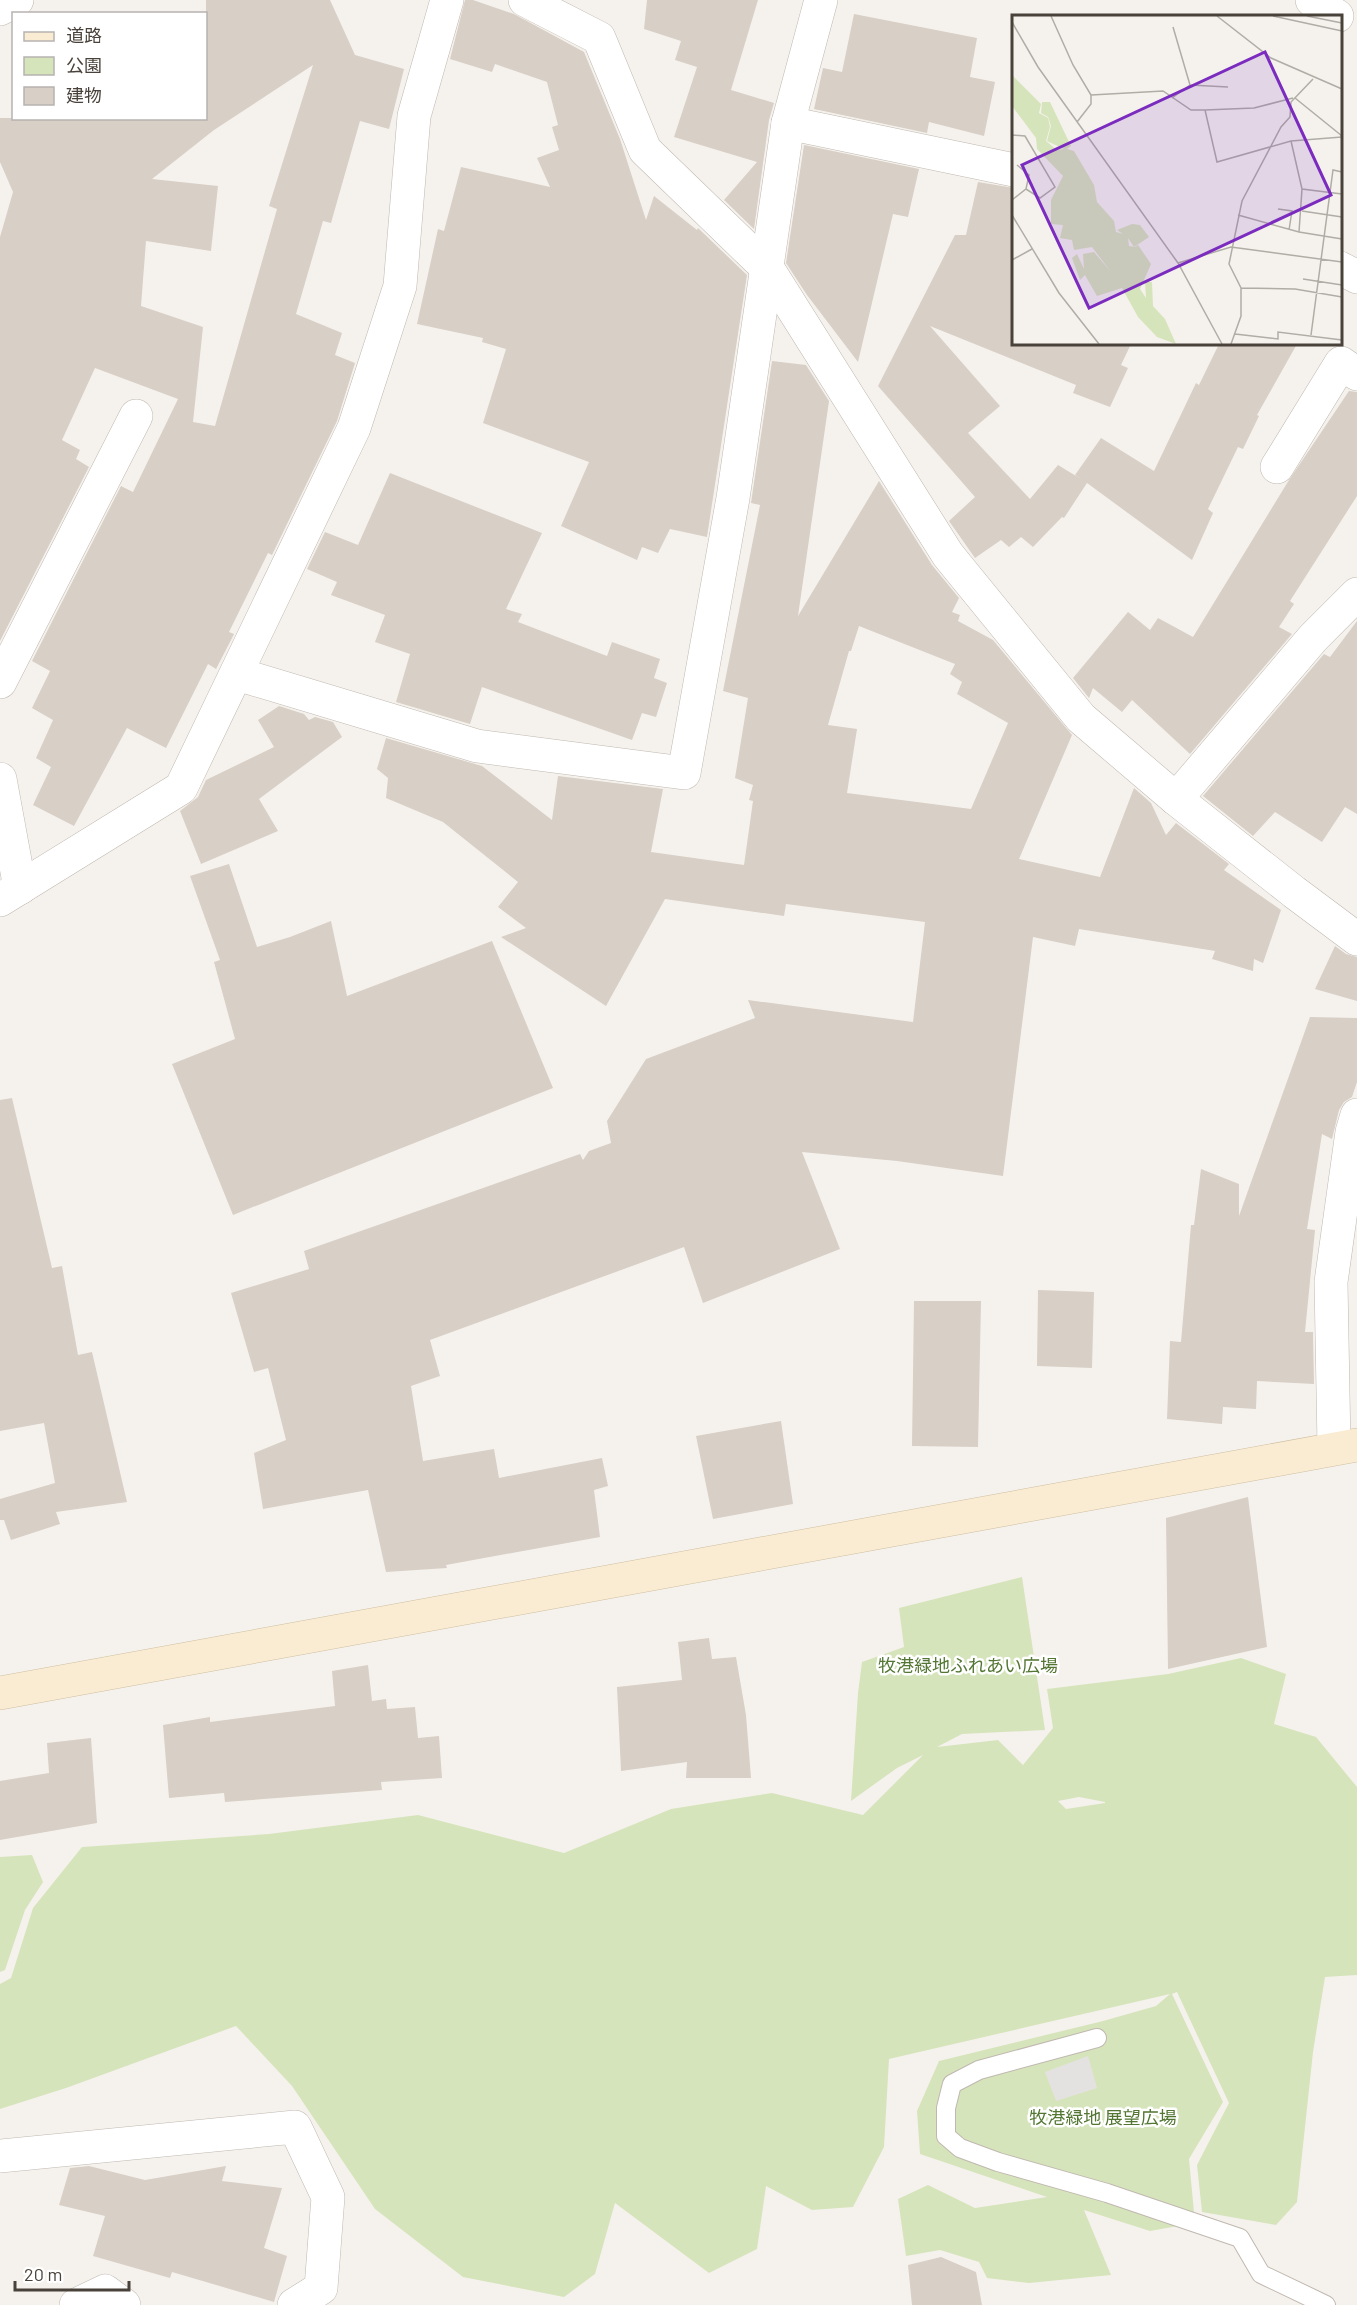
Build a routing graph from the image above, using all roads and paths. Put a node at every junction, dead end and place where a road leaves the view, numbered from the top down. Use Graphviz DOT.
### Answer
graph roads {
  1 [pos="17,0"];
  2 [pos="447,0"];
  3 [pos="525,0"];
  4 [pos="821,0"];
  5 [pos="0,9"];
  6 [pos="1342,19"];
  7 [pos="1357,29"];
  8 [pos="788,123"];
  9 [pos="1012,170"];
  10 [pos="768,269"];
  11 [pos="1342,269"];
  12 [pos="1357,277"];
  13 [pos="1357,374"];
  14 [pos="136,416"];
  15 [pos="1277,467"];
  16 [pos="1357,594"];
  17 [pos="237,674"];
  18 [pos="0,682"];
  19 [pos="0,779"];
  20 [pos="1176,799"];
  21 [pos="10,894"];
  22 [pos="1357,939"];
  23 [pos="1357,1115"];
  24 [pos="1346,1446"];
  25 [pos="0,1693"];
  26 [pos="1097,2038"];
  27 [pos="0,2156"];
  28 [pos="76,2305"];
  29 [pos="124,2305"];
  30 [pos="294,2305"];
  31 [pos="1326,2305"];
  1 -- 5 [label="street"];
  2 -- 17 [label="street"];
  3 -- 10 [label="street"];
  4 -- 8 [label="street"];
  6 -- 7 [label="street"];
  8 -- 9 [label="street"];
  8 -- 10 [label="street"];
  10 -- 17 [label="street"];
  10 -- 20 [label="street"];
  11 -- 12 [label="street"];
  13 -- 15 [label="street"];
  14 -- 18 [label="street"];
  16 -- 20 [label="street"];
  17 -- 21 [label="street"];
  19 -- 21 [label="street"];
  20 -- 22 [label="street"];
  23 -- 24 [label="street"];
  24 -- 25 [label="street"];
  26 -- 31 [label="lane"];
  27 -- 30 [label="street"];
  28 -- 29 [label="street"];
}
